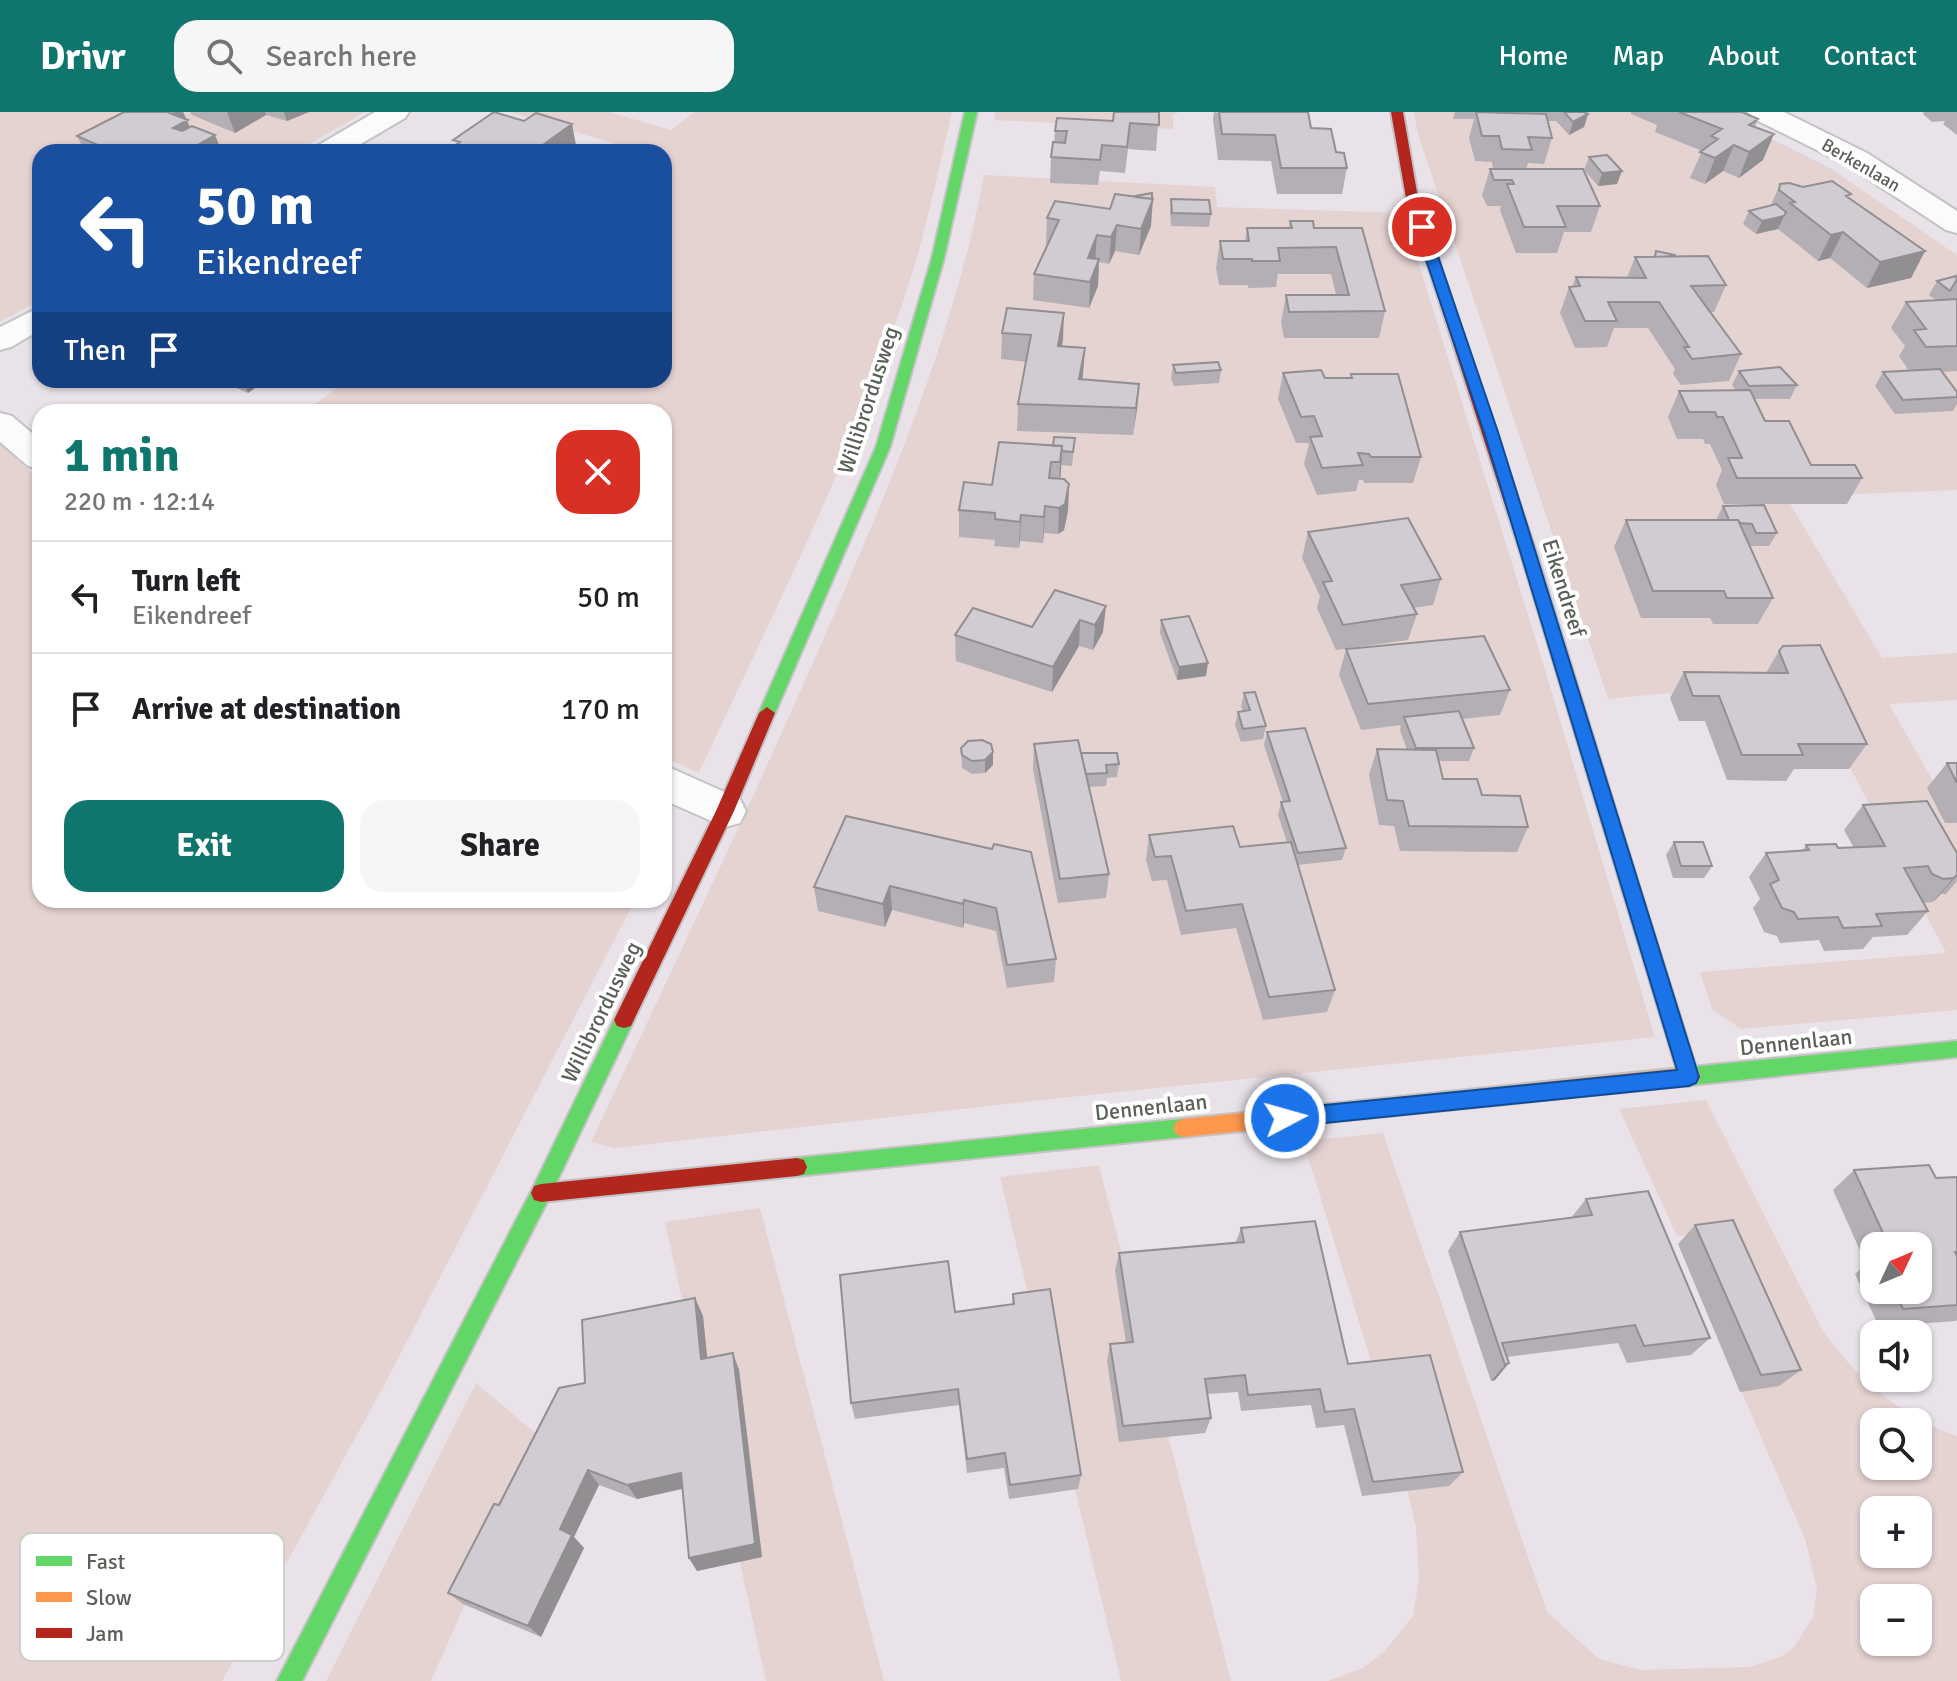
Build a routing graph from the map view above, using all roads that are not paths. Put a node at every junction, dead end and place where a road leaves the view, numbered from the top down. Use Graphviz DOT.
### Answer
graph roads {
  1 [pos="395,112"];
  2 [pos="971,112"];
  3 [pos="1397,112"];
  4 [pos="1762,112"];
  5 [pos="341,144"];
  6 [pos="1957,224"];
  7 [pos="32,322"];
  8 [pos="0,340"];
  9 [pos="0,424"];
  10 [pos="32,451"];
  11 [pos="672,785"];
  12 [pos="725,811"];
  13 [pos="1957,1049"];
  14 [pos="1689,1077"];
  15 [pos="541,1193"];
  16 [pos="289,1681"];
  1 -- 5 [label="street"];
  2 -- 12 [label="street, Willibrordusweg"];
  3 -- 14 [label="street, Eikendreef"];
  4 -- 6 [label="street, Berkenlaan"];
  7 -- 8 [label="street"];
  9 -- 10 [label="street"];
  11 -- 12 [label="street"];
  12 -- 15 [label="street, Willibrordusweg"];
  13 -- 14 [label="street, Dennenlaan"];
  14 -- 15 [label="street, Dennenlaan"];
  15 -- 16 [label="street, Willibrordusweg"];
}
